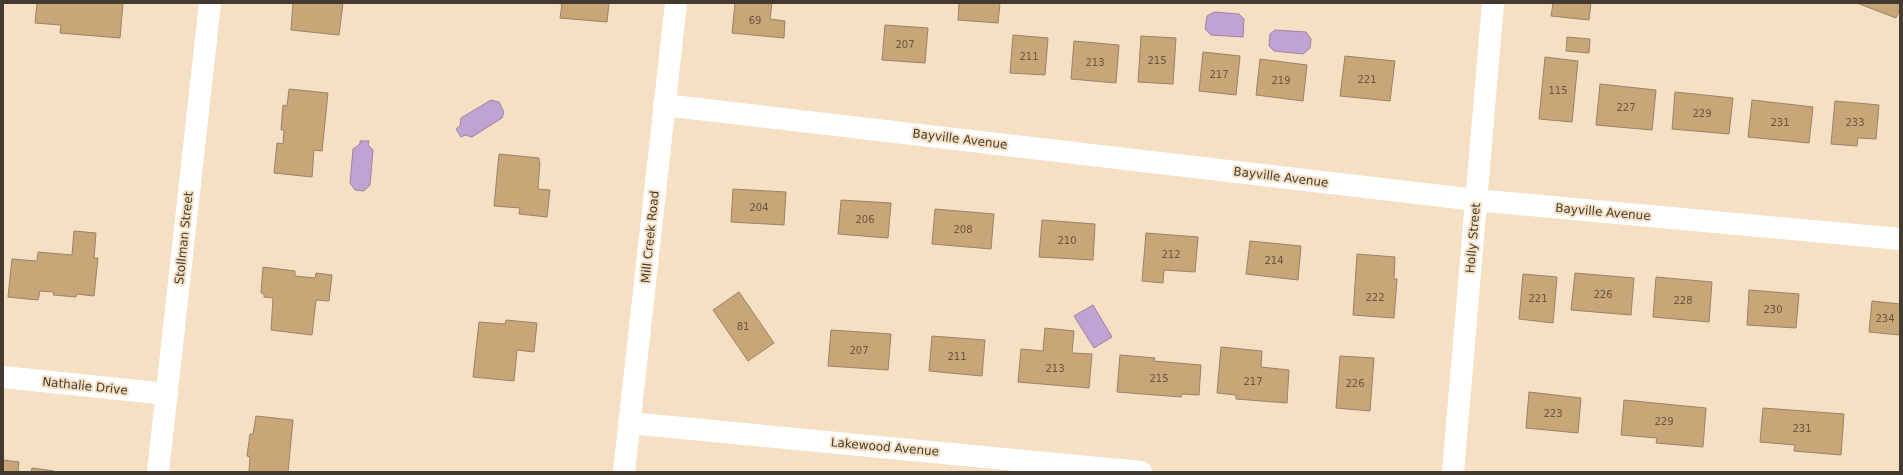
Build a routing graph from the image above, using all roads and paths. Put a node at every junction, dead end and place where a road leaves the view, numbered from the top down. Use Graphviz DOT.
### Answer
graph roads {
  1 [pos="210,3"];
  2 [pos="676,3"];
  3 [pos="1493,3"];
  4 [pos="664,105"];
  5 [pos="1476,200"];
  6 [pos="1900,239"];
  7 [pos="3,377"];
  8 [pos="167,394"];
  9 [pos="630,423"];
  10 [pos="158,472"];
  11 [pos="624,472"];
  12 [pos="1141,472"];
  13 [pos="1453,472"];
  1 -- 8 [label="street, Stollman Street"];
  2 -- 4 [label="street, Mill Creek Road"];
  3 -- 5 [label="street, Holly Street"];
  4 -- 5 [label="street, Bayville Avenue"];
  4 -- 9 [label="street, Mill Creek Road"];
  5 -- 6 [label="street, Bayville Avenue"];
  5 -- 13 [label="street, Holly Street"];
  7 -- 8 [label="street, Nathalie Drive"];
  8 -- 10 [label="street, Stollman Street"];
  9 -- 11 [label="street, Mill Creek Road"];
  9 -- 12 [label="street, Lakewood Avenue"];
}
